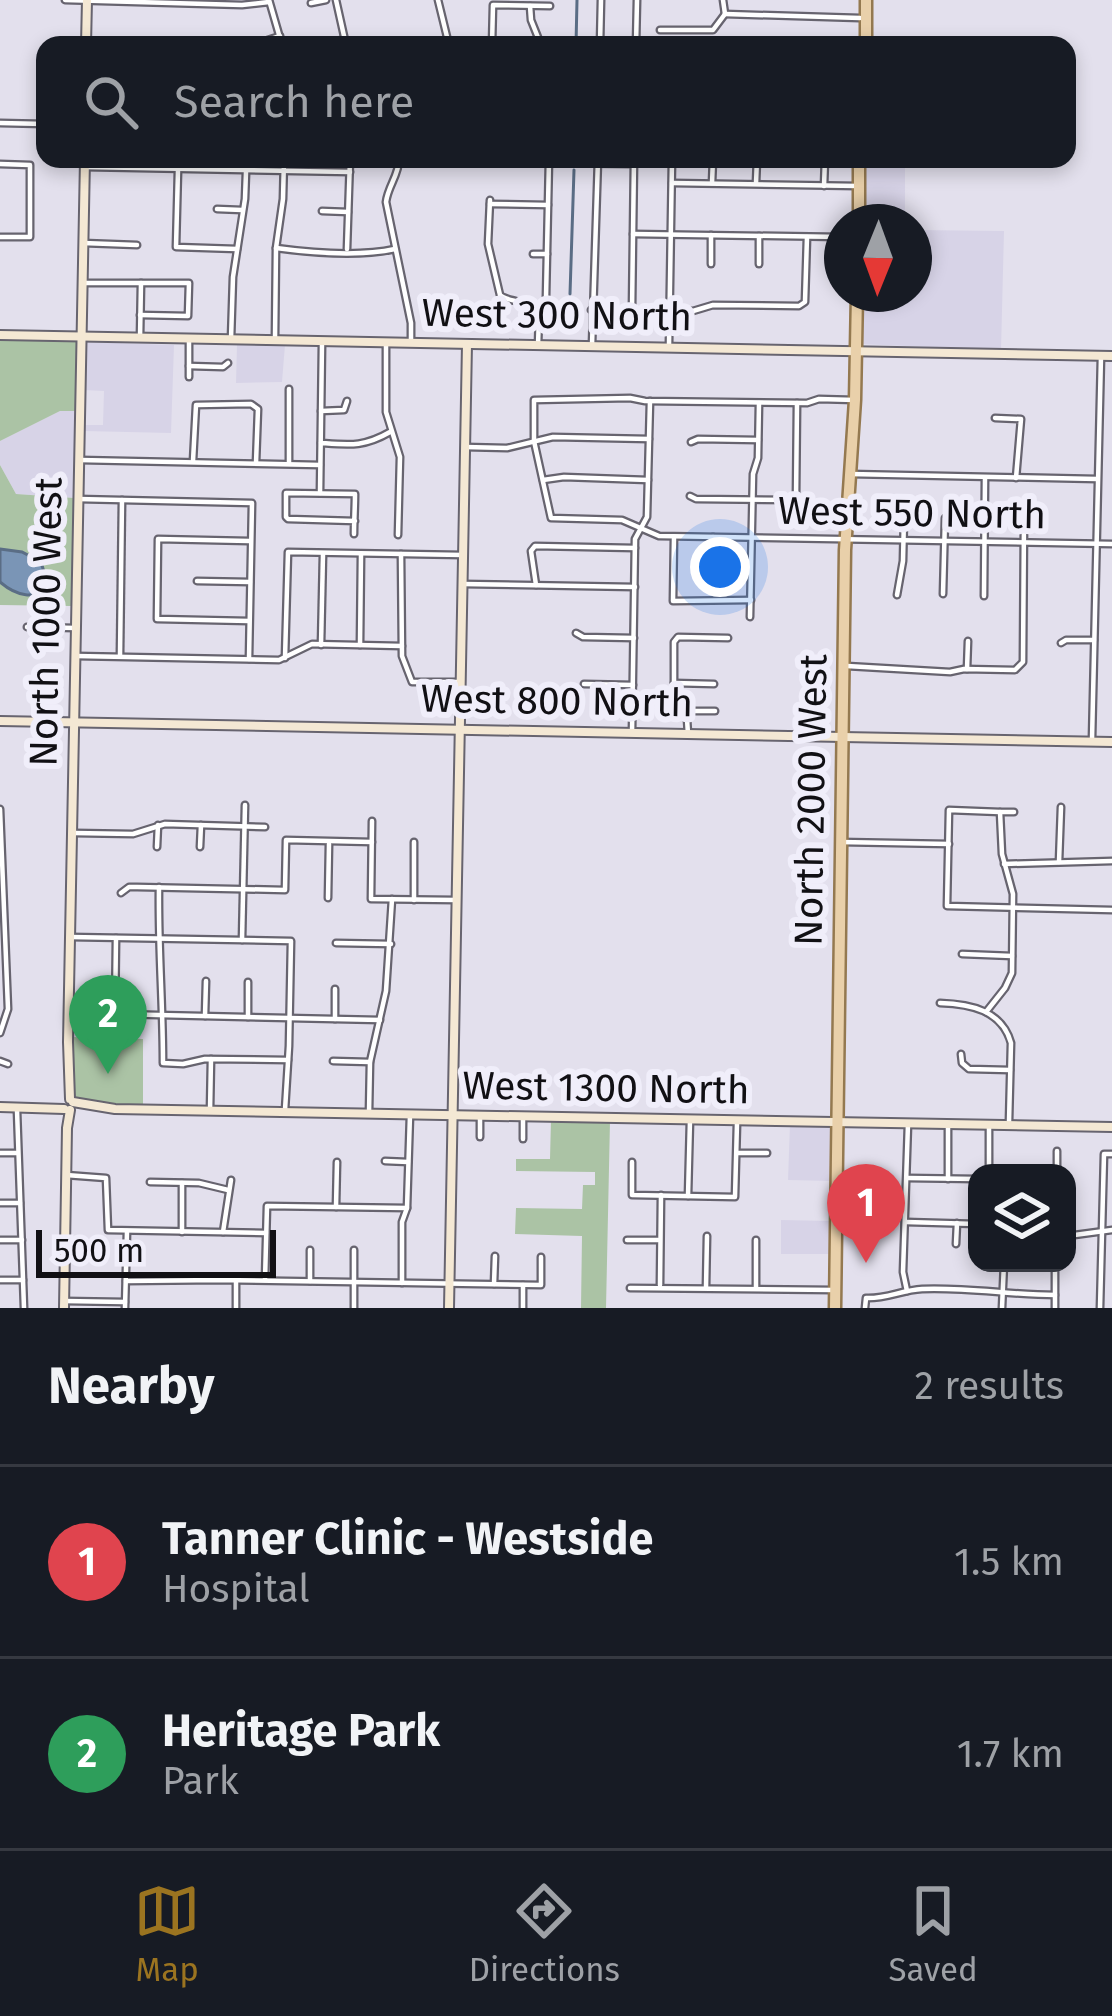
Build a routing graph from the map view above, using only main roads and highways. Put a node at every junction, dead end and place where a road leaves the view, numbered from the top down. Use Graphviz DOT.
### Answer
graph roads {
  1 [pos="863,0"];
  2 [pos="860,36"];
  3 [pos="866,36"];
  4 [pos="860,168"];
  5 [pos="859,204"];
  6 [pos="857,312"];
  7 [pos="835,1308"];
  1 -- 2 [label="main road"];
  1 -- 3 [label="main road"];
  4 -- 5 [label="main road"];
  6 -- 7 [label="main road, North 2000 West"];
}
